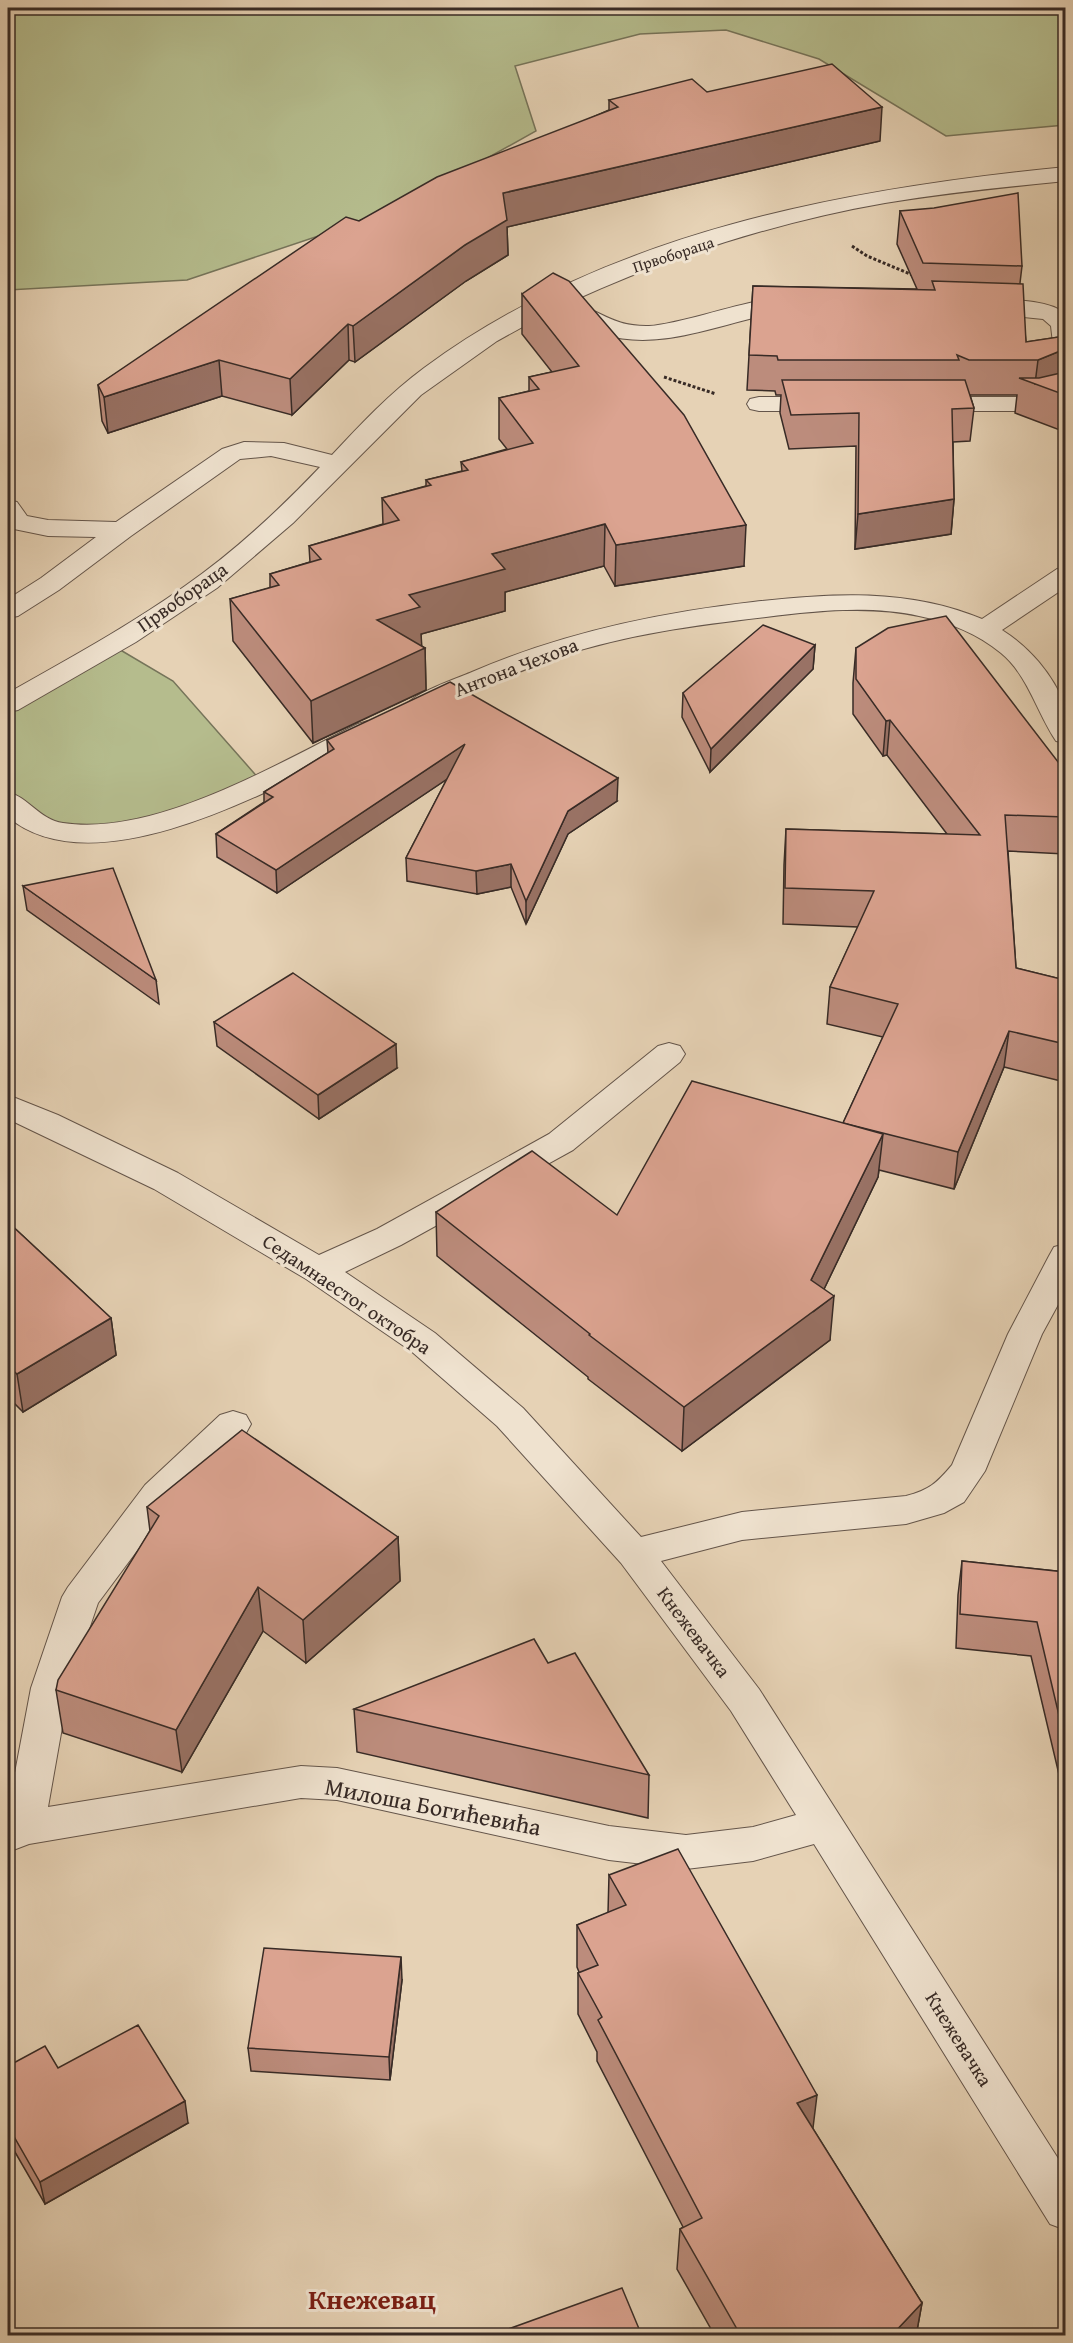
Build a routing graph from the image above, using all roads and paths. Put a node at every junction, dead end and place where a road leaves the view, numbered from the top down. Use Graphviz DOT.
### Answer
graph roads {
  1 [pos="1065,174"];
  2 [pos="817,212"];
  3 [pos="925,279"];
  4 [pos="552,300"];
  5 [pos="812,303"];
  6 [pos="960,306"];
  7 [pos="624,332"];
  8 [pos="1065,352"];
  9 [pos="1065,390"];
  10 [pos="759,404"];
  11 [pos="854,404"];
  12 [pos="902,404"];
  13 [pos="336,464"];
  14 [pos="8,508"];
  15 [pos="122,530"];
  16 [pos="1065,574"];
  17 [pos="8,610"];
  18 [pos="983,630"];
  19 [pos="8,704"];
  20 [pos="1065,735"];
  21 [pos="8,801"];
  22 [pos="669,1054"];
  23 [pos="8,1106"];
  24 [pos="1065,1256"];
  25 [pos="318,1270"];
  26 [pos="233,1424"];
  27 [pos="634,1553"];
  28 [pos="822,1825"];
  29 [pos="16,1831"];
  30 [pos="1065,2210"];
  1 -- 2 [label="street, Првобораца"];
  2 -- 3 [label="path"];
  2 -- 4 [label="street, Првобораца"];
  4 -- 7 [label="street"];
  4 -- 13 [label="street, Првобораца"];
  5 -- 7 [label="street"];
  6 -- 8 [label="street"];
  7 -- 10 [label="path"];
  9 -- 12 [label="street"];
  10 -- 11 [label="street"];
  13 -- 15 [label="street"];
  13 -- 19 [label="street, Првобораца"];
  14 -- 15 [label="street"];
  15 -- 17 [label="street"];
  16 -- 18 [label="street"];
  18 -- 20 [label="street"];
  18 -- 21 [label="street, Антона Чехова"];
  22 -- 25 [label="street"];
  23 -- 25 [label="street, Седамнаестог октобра"];
  24 -- 27 [label="street"];
  25 -- 27 [label="street, Седамнаестог октобра"];
  26 -- 29 [label="street"];
  27 -- 28 [label="street, Кнежевачка"];
  28 -- 29 [label="street, Милоша Богићевића"];
  28 -- 30 [label="street, Кнежевачка"];
}
